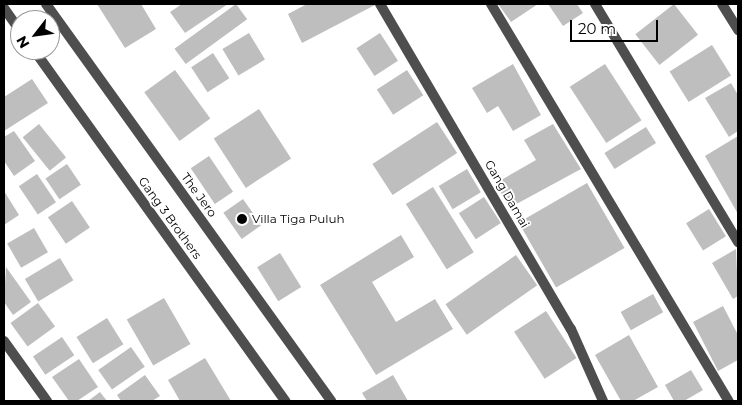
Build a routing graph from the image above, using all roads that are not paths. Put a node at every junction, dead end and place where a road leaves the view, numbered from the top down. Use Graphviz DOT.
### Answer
graph roads {
  1 [pos="46,4"];
  2 [pos="380,4"];
  3 [pos="491,4"];
  4 [pos="596,4"];
  5 [pos="722,4"];
  6 [pos="738,30"];
  7 [pos="41,60"];
  8 [pos="738,242"];
  9 [pos="4,341"];
  10 [pos="47,401"];
  11 [pos="285,401"];
  12 [pos="331,401"];
  13 [pos="604,401"];
  14 [pos="729,401"];
  1 -- 12 [label="street, The Jero"];
  2 -- 13 [label="street, Gang Damai"];
  3 -- 14 [label="street"];
  4 -- 8 [label="street"];
  5 -- 6 [label="street"];
  7 -- 11 [label="street, Gang 3 Brothers"];
  9 -- 10 [label="street"];
}
